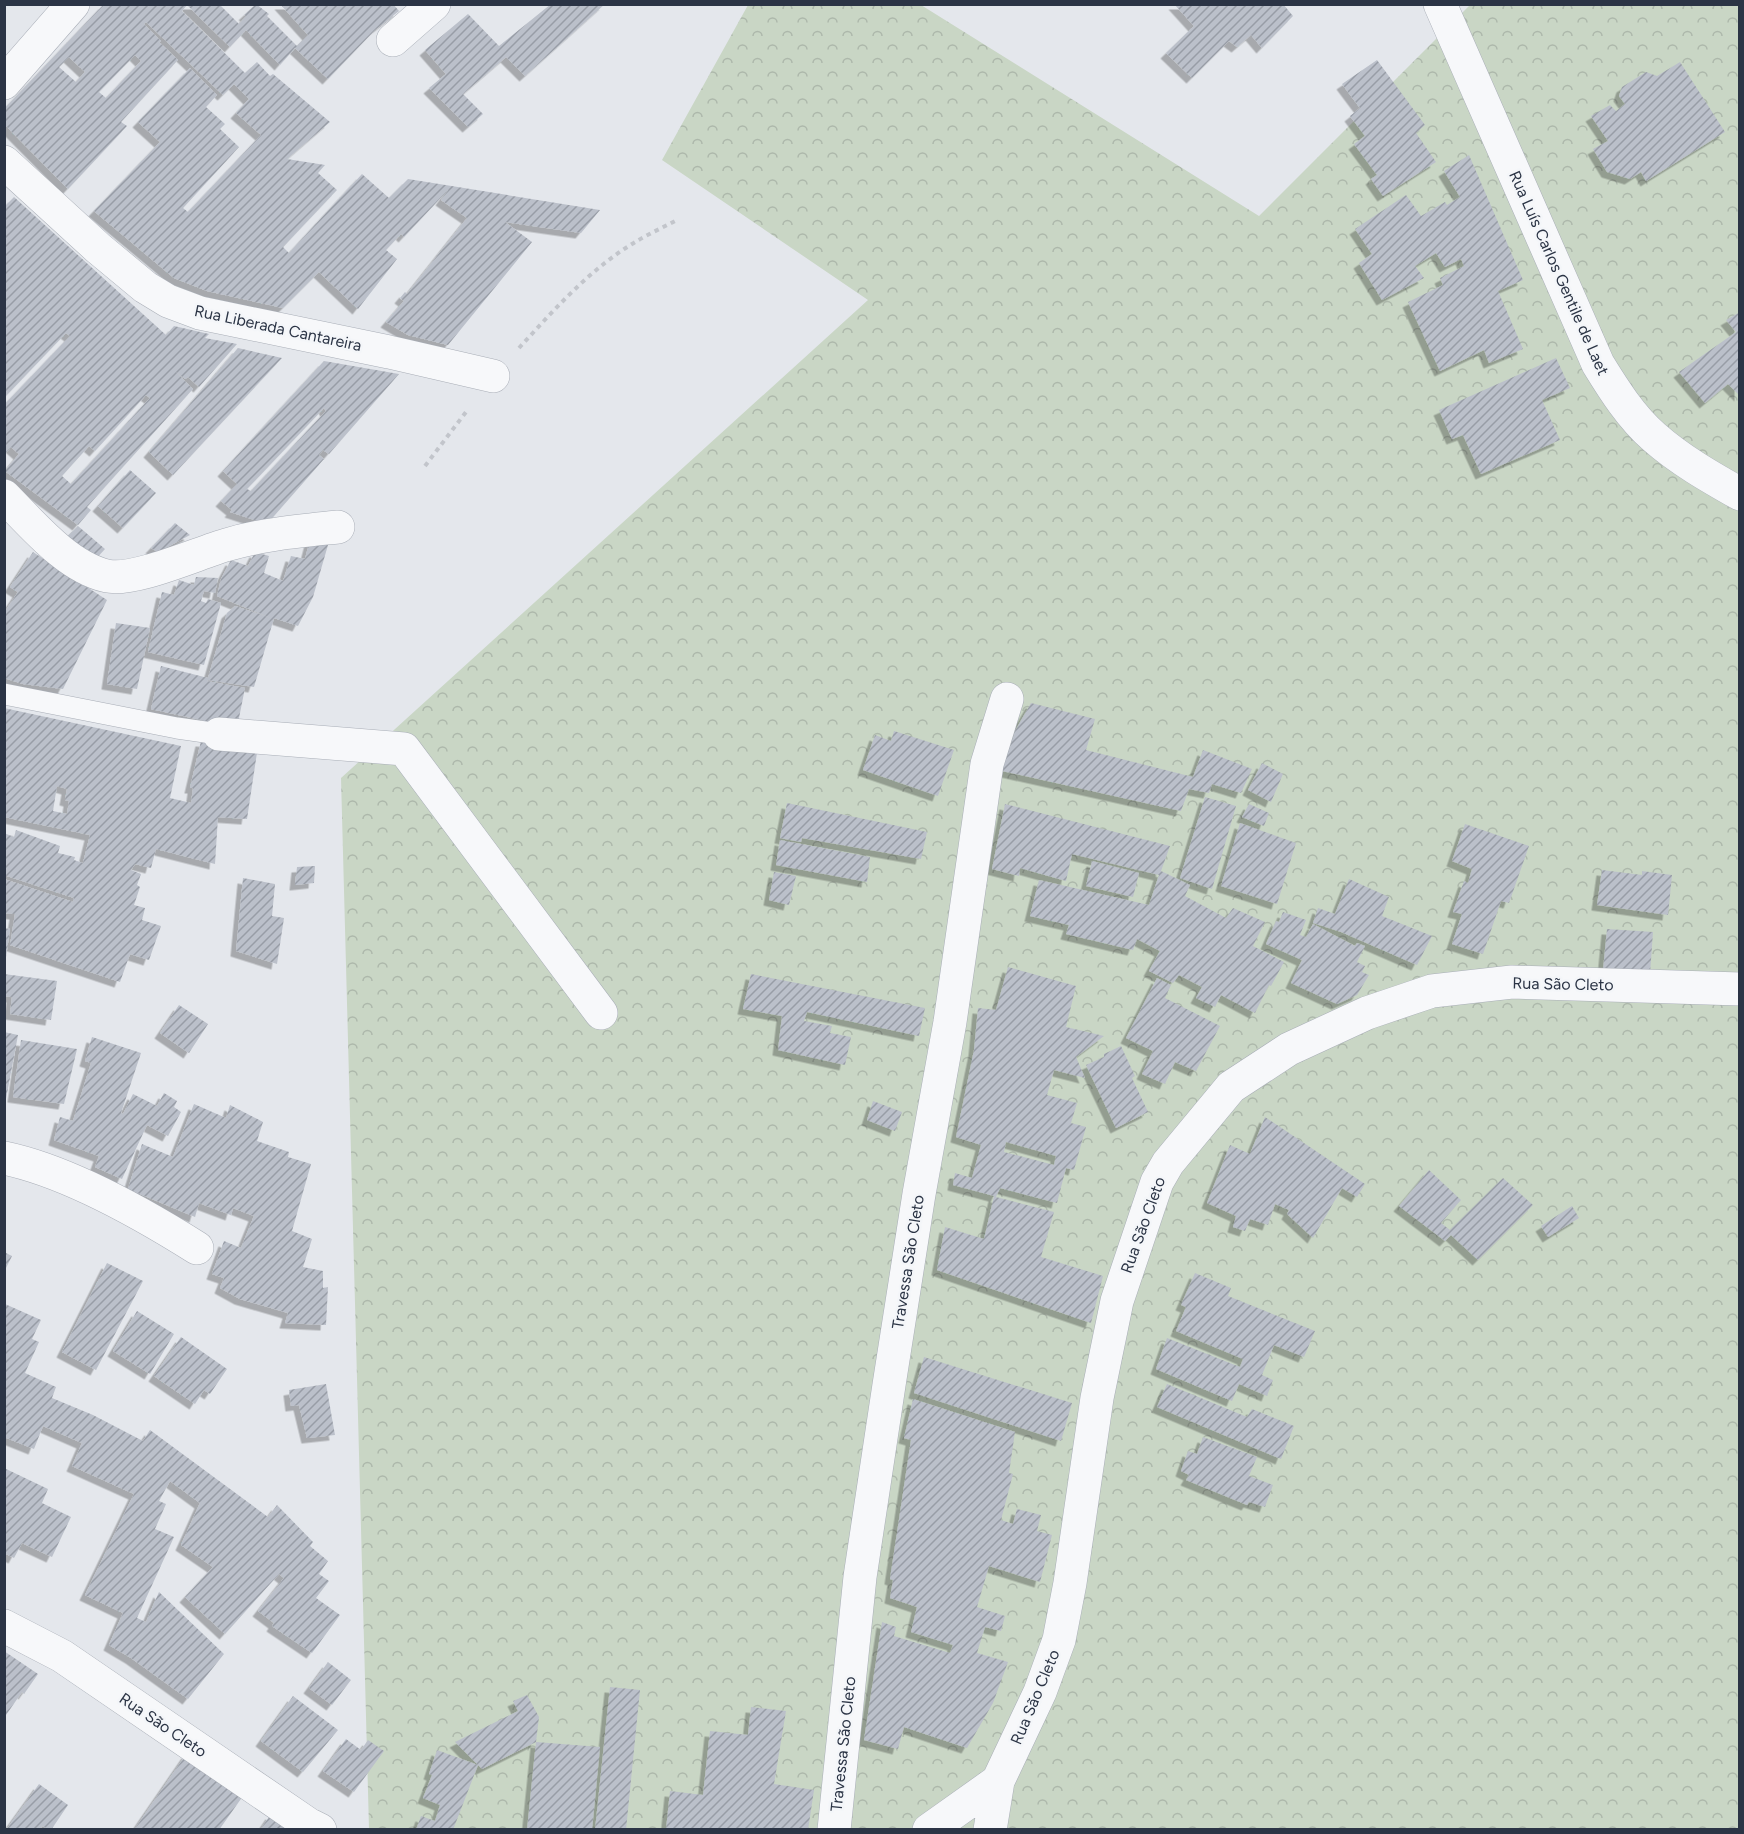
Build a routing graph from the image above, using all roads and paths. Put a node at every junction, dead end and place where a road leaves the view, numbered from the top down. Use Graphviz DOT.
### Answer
graph roads {
  1 [pos="73,4"];
  2 [pos="434,4"];
  3 [pos="1440,4"];
  4 [pos="393,40"];
  5 [pos="4,82"];
  6 [pos="4,162"];
  7 [pos="677,220"];
  8 [pos="493,376"];
  9 [pos="425,466"];
  10 [pos="1740,494"];
  11 [pos="4,495"];
  12 [pos="338,527"];
  13 [pos="4,694"];
  14 [pos="1007,699"];
  15 [pos="219,734"];
  16 [pos="1740,988"];
  17 [pos="601,1013"];
  18 [pos="4,1158"];
  19 [pos="197,1248"];
  20 [pos="4,1626"];
  21 [pos="998,1781"];
  22 [pos="320,1830"];
  23 [pos="834,1830"];
  24 [pos="929,1830"];
  25 [pos="990,1830"];
  1 -- 5 [label="street"];
  2 -- 4 [label="street"];
  3 -- 10 [label="street, Rua Luís Carlos Gentile de Laet"];
  6 -- 8 [label="street, Rua Liberada Cantareira"];
  7 -- 8 [label="path"];
  8 -- 9 [label="path"];
  11 -- 12 [label="street"];
  13 -- 15 [label="lane"];
  14 -- 23 [label="street, Travessa São Cleto"];
  15 -- 17 [label="street"];
  16 -- 21 [label="street, Rua São Cleto"];
  18 -- 19 [label="street"];
  20 -- 22 [label="street, Rua São Cleto"];
  21 -- 24 [label="street, Rua São Cleto"];
  21 -- 25 [label="street"];
}
